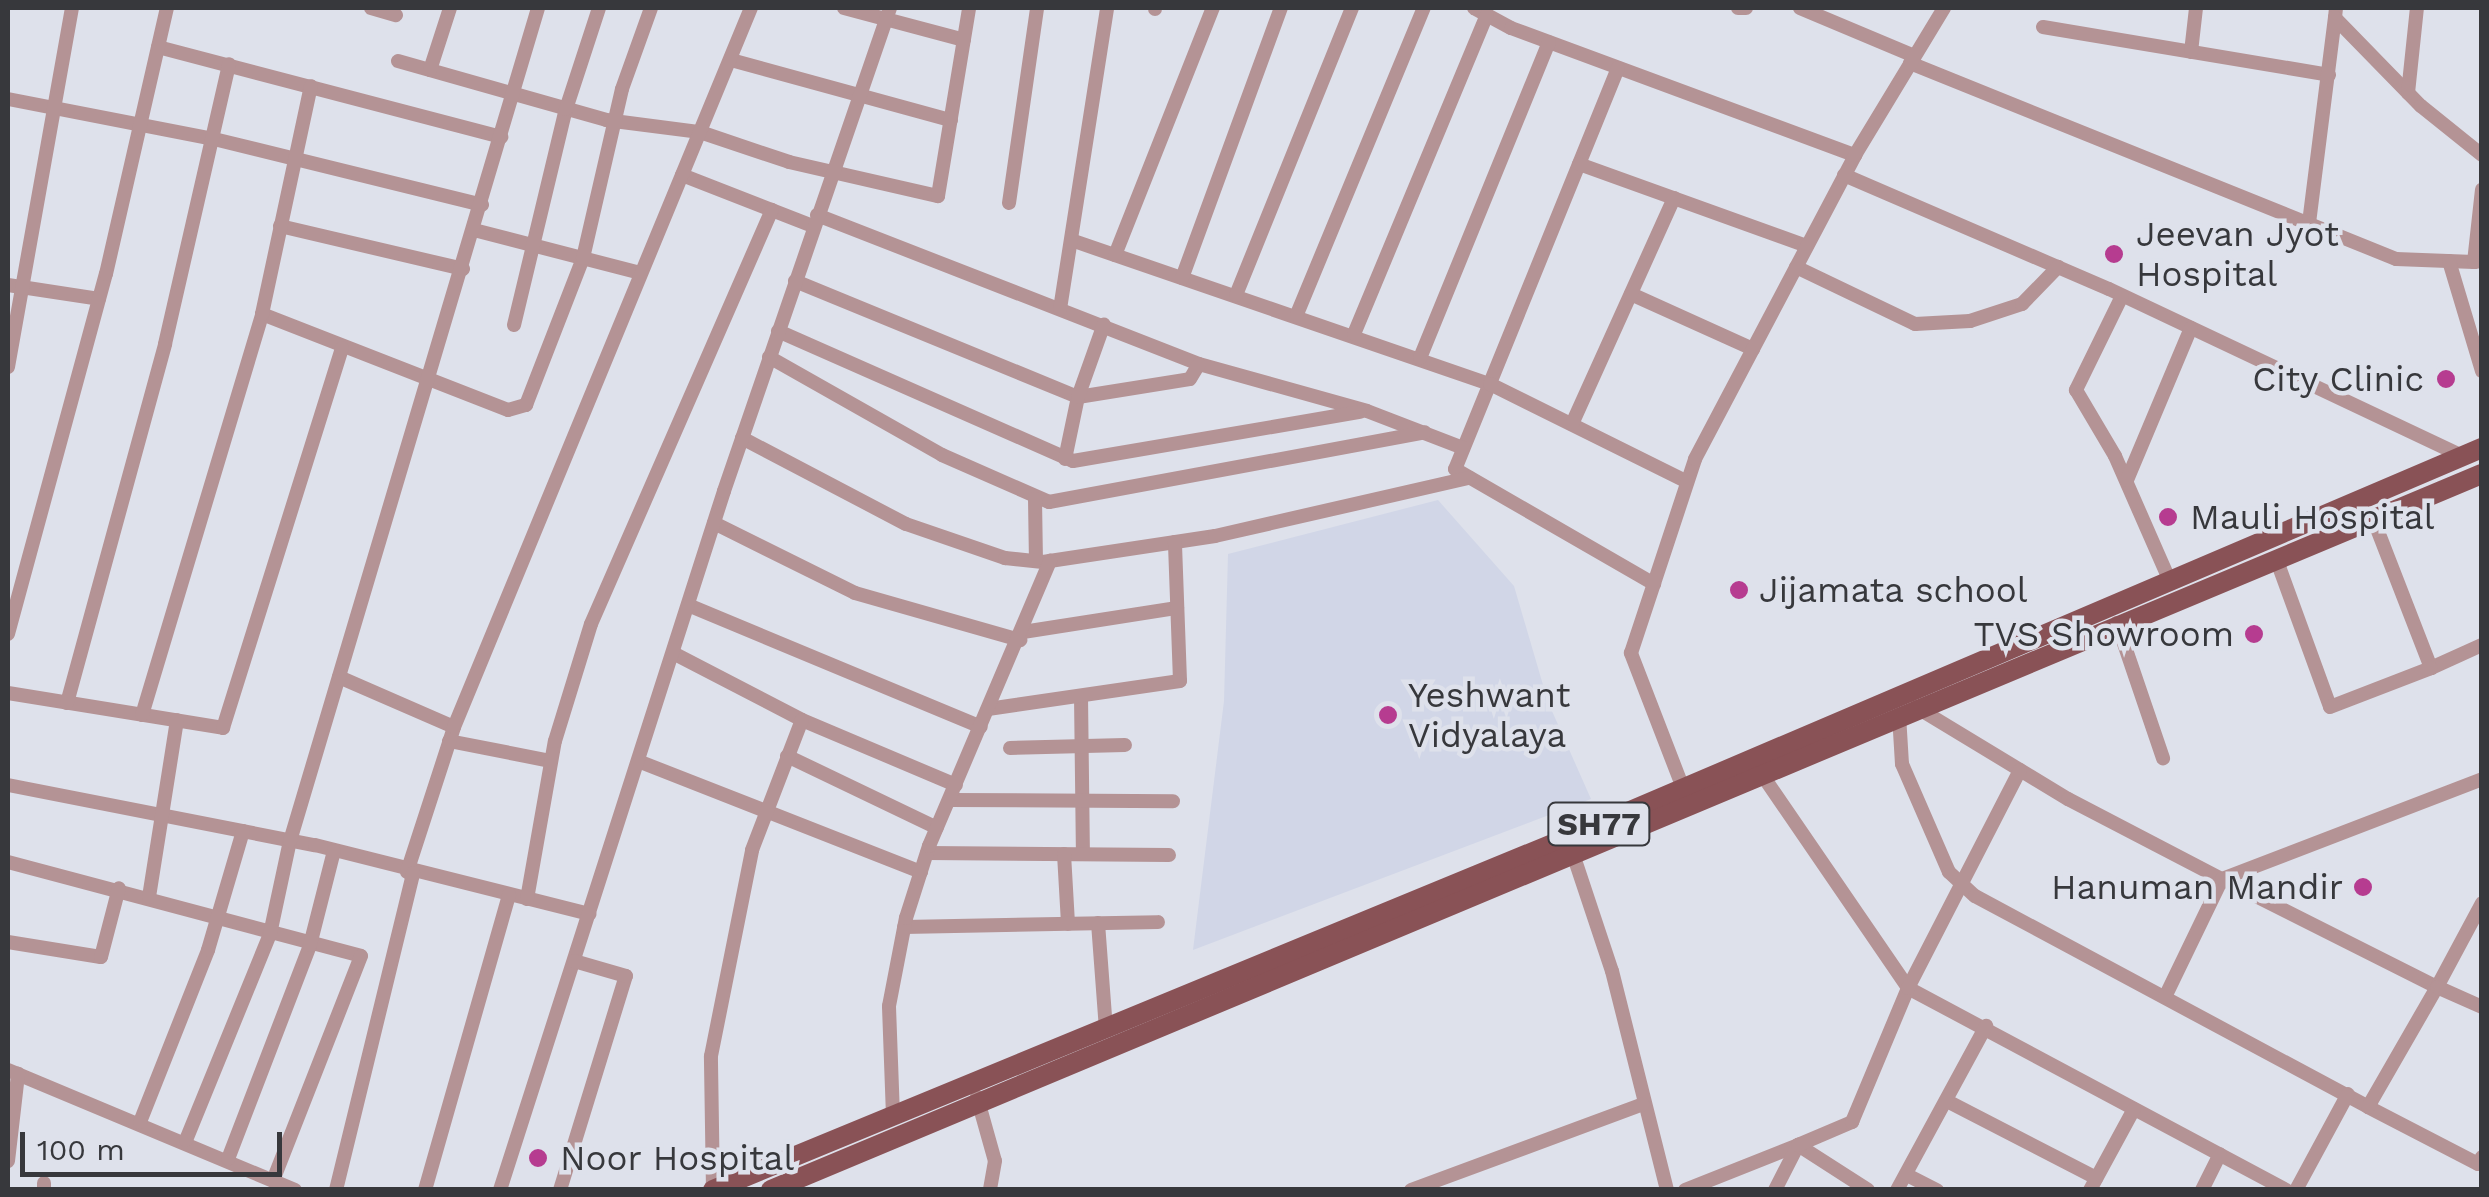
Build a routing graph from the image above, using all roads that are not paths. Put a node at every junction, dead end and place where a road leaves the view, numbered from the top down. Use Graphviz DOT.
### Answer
graph roads {
  1 [pos="72,8"];
  2 [pos="167,8"];
  3 [pos="371,8"];
  4 [pos="450,8"];
  5 [pos="538,8"];
  6 [pos="599,8"];
  7 [pos="651,8"];
  8 [pos="751,8"];
  9 [pos="844,8"];
  10 [pos="969,8"];
  11 [pos="1037,8"];
  12 [pos="1107,8"];
  13 [pos="1214,8"];
  14 [pos="1281,8"];
  15 [pos="1352,8"];
  16 [pos="1424,8"];
  17 [pos="1738,8"];
  18 [pos="1746,8"];
  19 [pos="1800,8"];
  20 [pos="1944,8"];
  21 [pos="2196,8"];
  22 [pos="2417,8"];
  23 [pos="1480,11"];
  24 [pos="2336,12"];
  25 [pos="888,14"];
  26 [pos="396,15"];
  27 [pos="2042,27"];
  28 [pos="964,40"];
  29 [pos="1550,42"];
  30 [pos="158,47"];
  31 [pos="2191,52"];
  32 [pos="732,60"];
  33 [pos="1912,60"];
  34 [pos="398,61"];
  35 [pos="230,64"];
  36 [pos="1618,68"];
  37 [pos="430,70"];
  38 [pos="2329,74"];
  39 [pos="311,86"];
  40 [pos="2408,93"];
  41 [pos="513,94"];
  42 [pos="859,96"];
  43 [pos="8,98"];
  44 [pos="56,107"];
  45 [pos="566,109"];
  46 [pos="950,120"];
  47 [pos="614,122"];
  48 [pos="140,125"];
  49 [pos="700,132"];
  50 [pos="501,138"];
  51 [pos="214,139"];
  52 [pos="1855,155"];
  53 [pos="2482,155"];
  54 [pos="295,159"];
  55 [pos="1579,164"];
  56 [pos="833,170"];
  57 [pos="682,175"];
  58 [pos="1844,175"];
  59 [pos="2482,189"];
  60 [pos="1674,198"];
  61 [pos="1009,204"];
  62 [pos="482,205"];
  63 [pos="772,210"];
  64 [pos="815,220"];
  65 [pos="2309,223"];
  66 [pos="280,226"];
  67 [pos="474,230"];
  68 [pos="1074,240"];
  69 [pos="534,245"];
  70 [pos="1807,246"];
  71 [pos="1115,255"];
  72 [pos="584,258"];
  73 [pos="2449,261"];
  74 [pos="2478,262"];
  75 [pos="1796,266"];
  76 [pos="2058,267"];
  77 [pos="463,269"];
  78 [pos="640,273"];
  79 [pos="1182,278"];
  80 [pos="794,281"];
  81 [pos="8,285"];
  82 [pos="26,288"];
  83 [pos="1632,294"];
  84 [pos="1236,295"];
  85 [pos="2122,296"];
  86 [pos="99,299"];
  87 [pos="1060,308"];
  88 [pos="262,314"];
  89 [pos="1297,314"];
  90 [pos="1104,324"];
  91 [pos="514,325"];
  92 [pos="2192,328"];
  93 [pos="778,331"];
  94 [pos="1354,334"];
  95 [pos="342,348"];
  96 [pos="1753,349"];
  97 [pos="769,356"];
  98 [pos="1420,358"];
  99 [pos="1199,364"];
  100 [pos="8,367"];
  101 [pos="2482,371"];
  102 [pos="429,383"];
  103 [pos="1490,384"];
  104 [pos="1078,398"];
  105 [pos="1368,411"];
  106 [pos="1572,424"];
  107 [pos="1425,432"];
  108 [pos="742,438"];
  109 [pos="1463,448"];
  110 [pos="2472,452"];
  111 [pos="1066,459"];
  112 [pos="2482,474"];
  113 [pos="1469,478"];
  114 [pos="2127,480"];
  115 [pos="1688,482"];
  116 [pos="1035,499"];
  117 [pos="2374,521"];
  118 [pos="714,523"];
  119 [pos="1174,542"];
  120 [pos="2277,560"];
  121 [pos="1043,561"];
  122 [pos="2170,581"];
  123 [pos="1654,584"];
  124 [pos="688,605"];
  125 [pos="1177,608"];
  126 [pos="2117,623"];
  127 [pos="8,634"];
  128 [pos="1021,636"];
  129 [pos="2482,645"];
  130 [pos="673,653"];
  131 [pos="2431,668"];
  132 [pos="339,677"];
  133 [pos="8,694"];
  134 [pos="1080,696"];
  135 [pos="68,703"];
  136 [pos="988,710"];
  137 [pos="1907,711"];
  138 [pos="142,715"];
  139 [pos="177,720"];
  140 [pos="802,720"];
  141 [pos="981,727"];
  142 [pos="452,734"];
  143 [pos="1125,745"];
  144 [pos="1081,746"];
  145 [pos="1010,748"];
  146 [pos="787,756"];
  147 [pos="2163,758"];
  148 [pos="551,761"];
  149 [pos="638,761"];
  150 [pos="2020,770"];
  151 [pos="1763,776"];
  152 [pos="2482,779"];
  153 [pos="8,785"];
  154 [pos="956,785"];
  155 [pos="1683,788"];
  156 [pos="950,800"];
  157 [pos="1082,800"];
  158 [pos="1173,801"];
  159 [pos="762,813"];
  160 [pos="165,815"];
  161 [pos="937,828"];
  162 [pos="243,831"];
  163 [pos="290,840"];
  164 [pos="334,851"];
  165 [pos="927,853"];
  166 [pos="1064,854"];
  167 [pos="1083,854"];
  168 [pos="1169,855"];
  169 [pos="1574,858"];
  170 [pos="8,862"];
  171 [pos="920,872"];
  172 [pos="410,873"];
  173 [pos="2222,879"];
  174 [pos="1965,887"];
  175 [pos="119,888"];
  176 [pos="509,895"];
  177 [pos="149,897"];
  178 [pos="527,899"];
  179 [pos="2482,903"];
  180 [pos="589,914"];
  181 [pos="218,918"];
  182 [pos="1158,922"];
  183 [pos="1068,924"];
  184 [pos="1098,924"];
  185 [pos="904,927"];
  186 [pos="270,934"];
  187 [pos="8,942"];
  188 [pos="310,945"];
  189 [pos="574,961"];
  190 [pos="2437,987"];
  191 [pos="1908,988"];
  192 [pos="2165,997"];
  193 [pos="2482,1008"];
  194 [pos="1986,1026"];
  195 [pos="1106,1029"];
  196 [pos="13,1072"];
  197 [pos="975,1092"];
  198 [pos="2348,1094"];
  199 [pos="1948,1101"];
  200 [pos="1644,1104"];
  201 [pos="2134,1108"];
  202 [pos="2368,1108"];
  203 [pos="894,1116"];
  204 [pos="140,1122"];
  205 [pos="186,1140"];
  206 [pos="1798,1145"];
  207 [pos="2220,1154"];
  208 [pos="228,1159"];
  209 [pos="8,1161"];
  210 [pos="2480,1162"];
  211 [pos="1907,1175"];
  212 [pos="273,1180"];
  213 [pos="2093,1184"];
  214 [pos="295,1190"];
  215 [pos="336,1190"];
  216 [pos="424,1190"];
  217 [pos="500,1190"];
  218 [pos="560,1190"];
  219 [pos="713,1190"];
  220 [pos="771,1190"];
  221 [pos="990,1190"];
  222 [pos="1411,1190"];
  223 [pos="1667,1190"];
  224 [pos="1686,1190"];
  225 [pos="1774,1190"];
  226 [pos="1868,1190"];
  227 [pos="1898,1190"];
  228 [pos="1938,1190"];
  229 [pos="2202,1190"];
  230 [pos="2287,1190"];
  231 [pos="2296,1190"];
  1 -- 44 [label="street"];
  2 -- 30 [label="street"];
  3 -- 26 [label="street"];
  4 -- 37 [label="street"];
  5 -- 41 [label="street"];
  6 -- 45 [label="street"];
  7 -- 47 [label="street"];
  8 -- 32 [label="street"];
  9 -- 25 [label="street"];
  10 -- 28 [label="street"];
  11 -- 61 [label="street"];
  12 -- 68 [label="street"];
  13 -- 71 [label="street"];
  14 -- 79 [label="street"];
  15 -- 84 [label="street"];
  16 -- 89 [label="street"];
  17 -- 18 [label="street"];
  19 -- 33 [label="street"];
  20 -- 33 [label="street"];
  21 -- 31 [label="street"];
  22 -- 40 [label="street"];
  23 -- 29 [label="street"];
  23 -- 94 [label="street"];
  24 -- 38 [label="street"];
  24 -- 40 [label="street"];
  25 -- 28 [label="street"];
  25 -- 42 [label="street"];
  27 -- 31 [label="street"];
  28 -- 46 [label="street"];
  29 -- 36 [label="street"];
  29 -- 98 [label="street"];
  30 -- 35 [label="street"];
  30 -- 48 [label="street"];
  31 -- 38 [label="street"];
  32 -- 42 [label="street"];
  32 -- 49 [label="street"];
  33 -- 52 [label="street"];
  33 -- 65 [label="street"];
  34 -- 37 [label="street"];
  35 -- 39 [label="street"];
  35 -- 51 [label="street"];
  36 -- 52 [label="street"];
  36 -- 55 [label="street"];
  37 -- 41 [label="street"];
  38 -- 65 [label="street"];
  39 -- 50 [label="street"];
  39 -- 54 [label="street"];
  40 -- 53 [label="street"];
  41 -- 45 [label="street"];
  41 -- 50 [label="street"];
  42 -- 46 [label="street"];
  42 -- 56 [label="street"];
  43 -- 44 [label="street"];
  44 -- 48 [label="street"];
  44 -- 82 [label="street"];
  45 -- 47 [label="street"];
  45 -- 69 [label="street"];
  46 -- 56 [label="street"];
  47 -- 49 [label="street"];
  47 -- 72 [label="street"];
  48 -- 51 [label="street"];
  48 -- 86 [label="street"];
  49 -- 56 [label="street"];
  49 -- 57 [label="street"];
  50 -- 62 [label="street"];
  51 -- 54 [label="street"];
  51 -- 135 [label="street"];
  52 -- 58 [label="street"];
  54 -- 62 [label="street"];
  54 -- 66 [label="street"];
  55 -- 60 [label="street"];
  55 -- 103 [label="street"];
  56 -- 64 [label="street"];
  57 -- 63 [label="street"];
  57 -- 78 [label="street"];
  58 -- 70 [label="street"];
  58 -- 76 [label="street"];
  59 -- 74 [label="street"];
  60 -- 70 [label="street"];
  60 -- 83 [label="street"];
  62 -- 67 [label="street"];
  63 -- 64 [label="street"];
  63 -- 148 [label="street"];
  64 -- 80 [label="street"];
  64 -- 87 [label="street"];
  65 -- 73 [label="street"];
  66 -- 77 [label="street"];
  66 -- 88 [label="street"];
  67 -- 69 [label="street"];
  67 -- 77 [label="street"];
  68 -- 71 [label="street"];
  68 -- 87 [label="street"];
  69 -- 72 [label="street"];
  69 -- 91 [label="street"];
  70 -- 75 [label="street"];
  71 -- 79 [label="street"];
  72 -- 78 [label="street"];
  72 -- 102 [label="street"];
  73 -- 74 [label="street"];
  73 -- 101 [label="street"];
  75 -- 76 [label="street"];
  75 -- 96 [label="street"];
  76 -- 85 [label="street"];
  77 -- 102 [label="street"];
  78 -- 142 [label="street"];
  79 -- 84 [label="street"];
  80 -- 93 [label="street"];
  80 -- 104 [label="street"];
  81 -- 82 [label="street"];
  82 -- 86 [label="street"];
  82 -- 100 [label="street"];
  83 -- 96 [label="street"];
  83 -- 106 [label="street"];
  84 -- 89 [label="street"];
  85 -- 92 [label="street"];
  85 -- 114 [label="street"];
  86 -- 127 [label="street"];
  87 -- 90 [label="street"];
  88 -- 95 [label="street"];
  88 -- 138 [label="street"];
  89 -- 94 [label="street"];
  90 -- 99 [label="street"];
  90 -- 104 [label="street"];
  92 -- 110 [label="street"];
  92 -- 114 [label="street"];
  93 -- 97 [label="street"];
  93 -- 111 [label="street"];
  94 -- 98 [label="street"];
  95 -- 102 [label="street"];
  95 -- 139 [label="street"];
  96 -- 115 [label="street"];
  97 -- 108 [label="street"];
  97 -- 116 [label="street"];
  98 -- 103 [label="street"];
  99 -- 104 [label="street"];
  99 -- 105 [label="street"];
  102 -- 132 [label="street"];
  103 -- 106 [label="street"];
  103 -- 109 [label="street"];
  104 -- 111 [label="street"];
  105 -- 107 [label="street"];
  105 -- 111 [label="street"];
  106 -- 115 [label="street"];
  107 -- 109 [label="street"];
  107 -- 116 [label="street"];
  108 -- 118 [label="street"];
  108 -- 121 [label="street"];
  109 -- 113 [label="street"];
  110 -- 122 [label="main road, SH77"];
  112 -- 117 [label="main road, SH77"];
  113 -- 119 [label="street"];
  113 -- 123 [label="street"];
  114 -- 122 [label="street"];
  115 -- 123 [label="street"];
  116 -- 121 [label="street"];
  117 -- 120 [label="main road, SH77"];
  117 -- 131 [label="street"];
  118 -- 124 [label="street"];
  118 -- 128 [label="street"];
  119 -- 121 [label="street"];
  119 -- 125 [label="street"];
  120 -- 126 [label="main road, SH77"];
  120 -- 131 [label="street"];
  121 -- 128 [label="street"];
  122 -- 155 [label="main road, SH77"];
  123 -- 155 [label="street"];
  124 -- 130 [label="street"];
  124 -- 141 [label="street"];
  125 -- 128 [label="street"];
  125 -- 134 [label="street"];
  126 -- 137 [label="main road, SH77"];
  126 -- 147 [label="street"];
  128 -- 136 [label="street"];
  129 -- 131 [label="street"];
  130 -- 140 [label="street"];
  130 -- 149 [label="street"];
  132 -- 142 [label="street"];
  132 -- 163 [label="street"];
  133 -- 135 [label="street"];
  134 -- 136 [label="street"];
  134 -- 144 [label="street"];
  135 -- 138 [label="street"];
  136 -- 141 [label="street"];
  137 -- 150 [label="street"];
  137 -- 151 [label="main road, SH77"];
  137 -- 174 [label="street"];
  138 -- 139 [label="street"];
  139 -- 160 [label="street"];
  140 -- 146 [label="street"];
  140 -- 154 [label="street"];
  141 -- 154 [label="street"];
  142 -- 148 [label="street"];
  142 -- 172 [label="street"];
  143 -- 144 [label="street"];
  144 -- 145 [label="street"];
  144 -- 157 [label="street"];
  146 -- 159 [label="street"];
  146 -- 161 [label="street"];
  148 -- 178 [label="street"];
  149 -- 159 [label="street"];
  149 -- 180 [label="street"];
  150 -- 173 [label="street"];
  150 -- 174 [label="street"];
  151 -- 169 [label="main road, SH77"];
  151 -- 191 [label="street"];
  152 -- 173 [label="street"];
  153 -- 160 [label="street"];
  154 -- 156 [label="street"];
  155 -- 195 [label="main road, SH77"];
  156 -- 157 [label="street"];
  156 -- 161 [label="street"];
  157 -- 158 [label="street"];
  157 -- 167 [label="street"];
  159 -- 171 [label="street"];
  159 -- 219 [label="street"];
  160 -- 162 [label="street"];
  160 -- 177 [label="street"];
  161 -- 165 [label="street"];
  162 -- 163 [label="street"];
  162 -- 181 [label="street"];
  163 -- 164 [label="street"];
  163 -- 186 [label="street"];
  164 -- 172 [label="street"];
  164 -- 188 [label="street"];
  165 -- 166 [label="street"];
  165 -- 171 [label="street"];
  166 -- 167 [label="street"];
  166 -- 183 [label="street"];
  167 -- 168 [label="street"];
  169 -- 197 [label="main road, SH77"];
  169 -- 200 [label="street"];
  170 -- 175 [label="street"];
  171 -- 185 [label="street"];
  172 -- 176 [label="street"];
  172 -- 215 [label="street"];
  173 -- 190 [label="street"];
  173 -- 192 [label="street"];
  174 -- 191 [label="street"];
  174 -- 192 [label="street"];
  175 -- 177 [label="street"];
  175 -- 187 [label="street"];
  176 -- 178 [label="street"];
  176 -- 216 [label="street"];
  177 -- 181 [label="street"];
  178 -- 180 [label="street"];
  179 -- 190 [label="street"];
  180 -- 189 [label="street"];
  181 -- 186 [label="street"];
  181 -- 204 [label="street"];
  182 -- 184 [label="street"];
  183 -- 184 [label="street"];
  183 -- 185 [label="street"];
  184 -- 195 [label="street"];
  185 -- 203 [label="street"];
  186 -- 188 [label="street"];
  186 -- 205 [label="street"];
  188 -- 208 [label="street"];
  188 -- 212 [label="street"];
  189 -- 217 [label="street"];
  189 -- 218 [label="street"];
  190 -- 193 [label="street"];
  190 -- 202 [label="street"];
  191 -- 194 [label="street"];
  191 -- 206 [label="street"];
  192 -- 198 [label="street"];
  194 -- 199 [label="street"];
  194 -- 201 [label="street"];
  195 -- 197 [label="main road, SH77"];
  196 -- 204 [label="street"];
  196 -- 209 [label="street"];
  197 -- 203 [label="main road, SH77"];
  197 -- 220 [label="main road, SH77"];
  197 -- 221 [label="street"];
  198 -- 202 [label="street"];
  198 -- 231 [label="street"];
  199 -- 211 [label="street"];
  199 -- 213 [label="street"];
  200 -- 222 [label="street"];
  200 -- 223 [label="street"];
  201 -- 207 [label="street"];
  201 -- 213 [label="street"];
  202 -- 210 [label="street"];
  203 -- 219 [label="main road, SH77"];
  204 -- 205 [label="street"];
  205 -- 208 [label="street"];
  206 -- 224 [label="street"];
  206 -- 225 [label="street"];
  206 -- 226 [label="street"];
  207 -- 229 [label="street"];
  207 -- 230 [label="street"];
  208 -- 212 [label="street"];
  211 -- 227 [label="street"];
  211 -- 228 [label="street"];
  212 -- 214 [label="street"];
}
